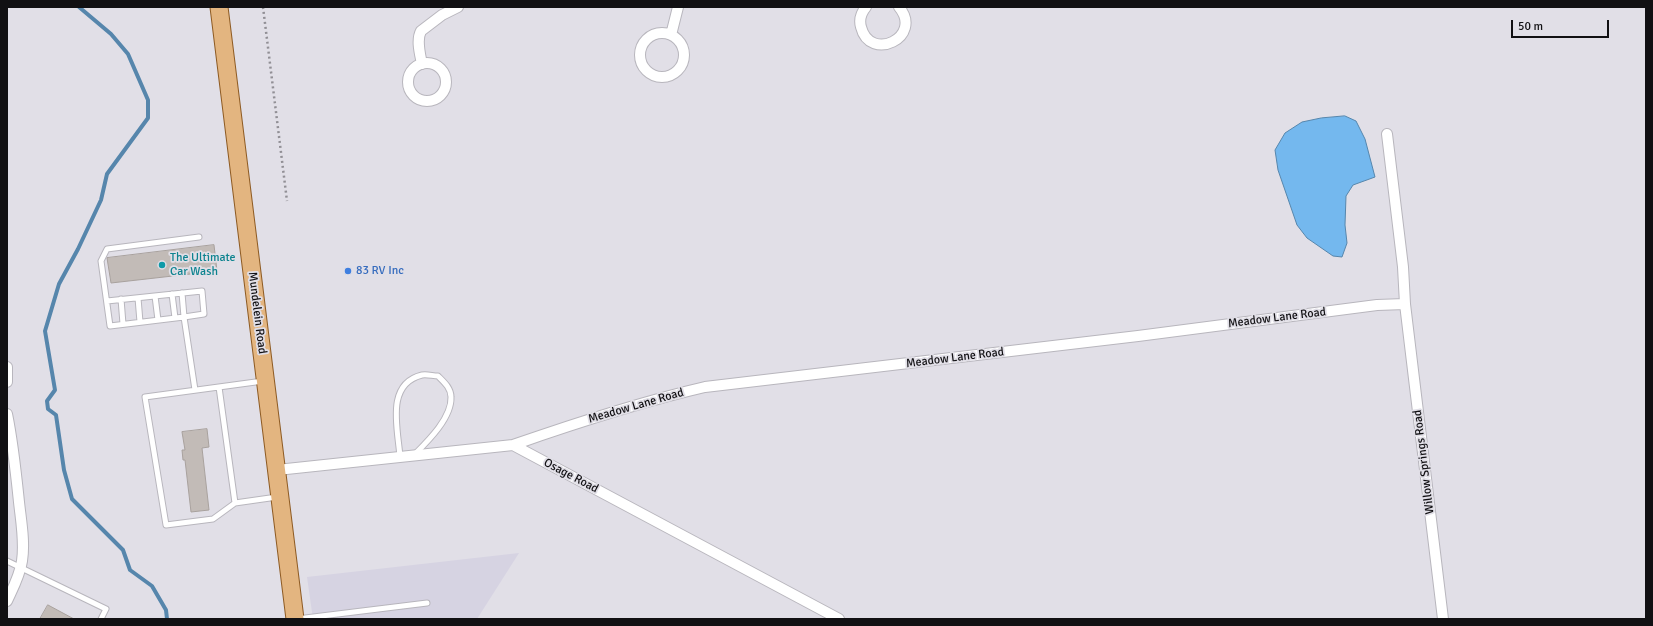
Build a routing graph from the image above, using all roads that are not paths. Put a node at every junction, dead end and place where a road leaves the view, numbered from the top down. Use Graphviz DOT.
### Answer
graph roads {
  1 [pos="219,7"];
  2 [pos="458,7"];
  3 [pos="678,7"];
  4 [pos="866,7"];
  5 [pos="899,7"];
  6 [pos="671,35"];
  7 [pos="422,64"];
  8 [pos="1386,134"];
  9 [pos="199,237"];
  10 [pos="182,293"];
  11 [pos="172,294"];
  12 [pos="155,296"];
  13 [pos="138,298"];
  14 [pos="121,300"];
  15 [pos="107,301"];
  16 [pos="1405,304"];
  17 [pos="184,317"];
  18 [pos="175,318"];
  19 [pos="158,320"];
  20 [pos="140,322"];
  21 [pos="123,324"];
  22 [pos="7,367"];
  23 [pos="266,381"];
  24 [pos="7,382"];
  25 [pos="219,387"];
  26 [pos="195,390"];
  27 [pos="7,414"];
  28 [pos="513,445"];
  29 [pos="413,456"];
  30 [pos="400,457"];
  31 [pos="277,470"];
  32 [pos="280,497"];
  33 [pos="234,503"];
  34 [pos="7,561"];
  35 [pos="20,568"];
  36 [pos="7,601"];
  37 [pos="427,603"];
  38 [pos="101,619"];
  39 [pos="295,619"];
  40 [pos="839,619"];
  41 [pos="1443,619"];
  1 -- 23 [label="main road, Mundelein Road"];
  2 -- 7 [label="street"];
  3 -- 6 [label="street"];
  4 -- 5 [label="street"];
  6 -- 6 [label="street"];
  8 -- 16 [label="street, Willow Springs Road"];
  9 -- 15 [label="lane"];
  10 -- 11 [label="lane"];
  10 -- 17 [label="lane"];
  10 -- 17 [label="lane"];
  11 -- 12 [label="lane"];
  11 -- 18 [label="lane"];
  12 -- 13 [label="lane"];
  12 -- 19 [label="lane"];
  13 -- 14 [label="lane"];
  13 -- 20 [label="lane"];
  14 -- 15 [label="lane"];
  14 -- 21 [label="lane"];
  15 -- 21 [label="lane"];
  16 -- 28 [label="street, Meadow Lane Road"];
  16 -- 41 [label="street, Willow Springs Road"];
  17 -- 18 [label="lane"];
  17 -- 26 [label="lane"];
  18 -- 19 [label="lane"];
  19 -- 20 [label="lane"];
  20 -- 21 [label="lane"];
  22 -- 24 [label="street"];
  23 -- 25 [label="lane"];
  23 -- 31 [label="main road, Mundelein Road"];
  25 -- 26 [label="lane"];
  25 -- 33 [label="lane"];
  26 -- 33 [label="lane"];
  27 -- 35 [label="street"];
  28 -- 29 [label="street"];
  28 -- 40 [label="street, Osage Road"];
  29 -- 30 [label="street"];
  29 -- 30 [label="lane"];
  30 -- 31 [label="street"];
  31 -- 32 [label="main road, Mundelein Road"];
  32 -- 33 [label="lane"];
  32 -- 39 [label="main road, Mundelein Road"];
  34 -- 35 [label="lane"];
  35 -- 36 [label="street"];
  35 -- 38 [label="lane"];
  37 -- 39 [label="lane"];
}
